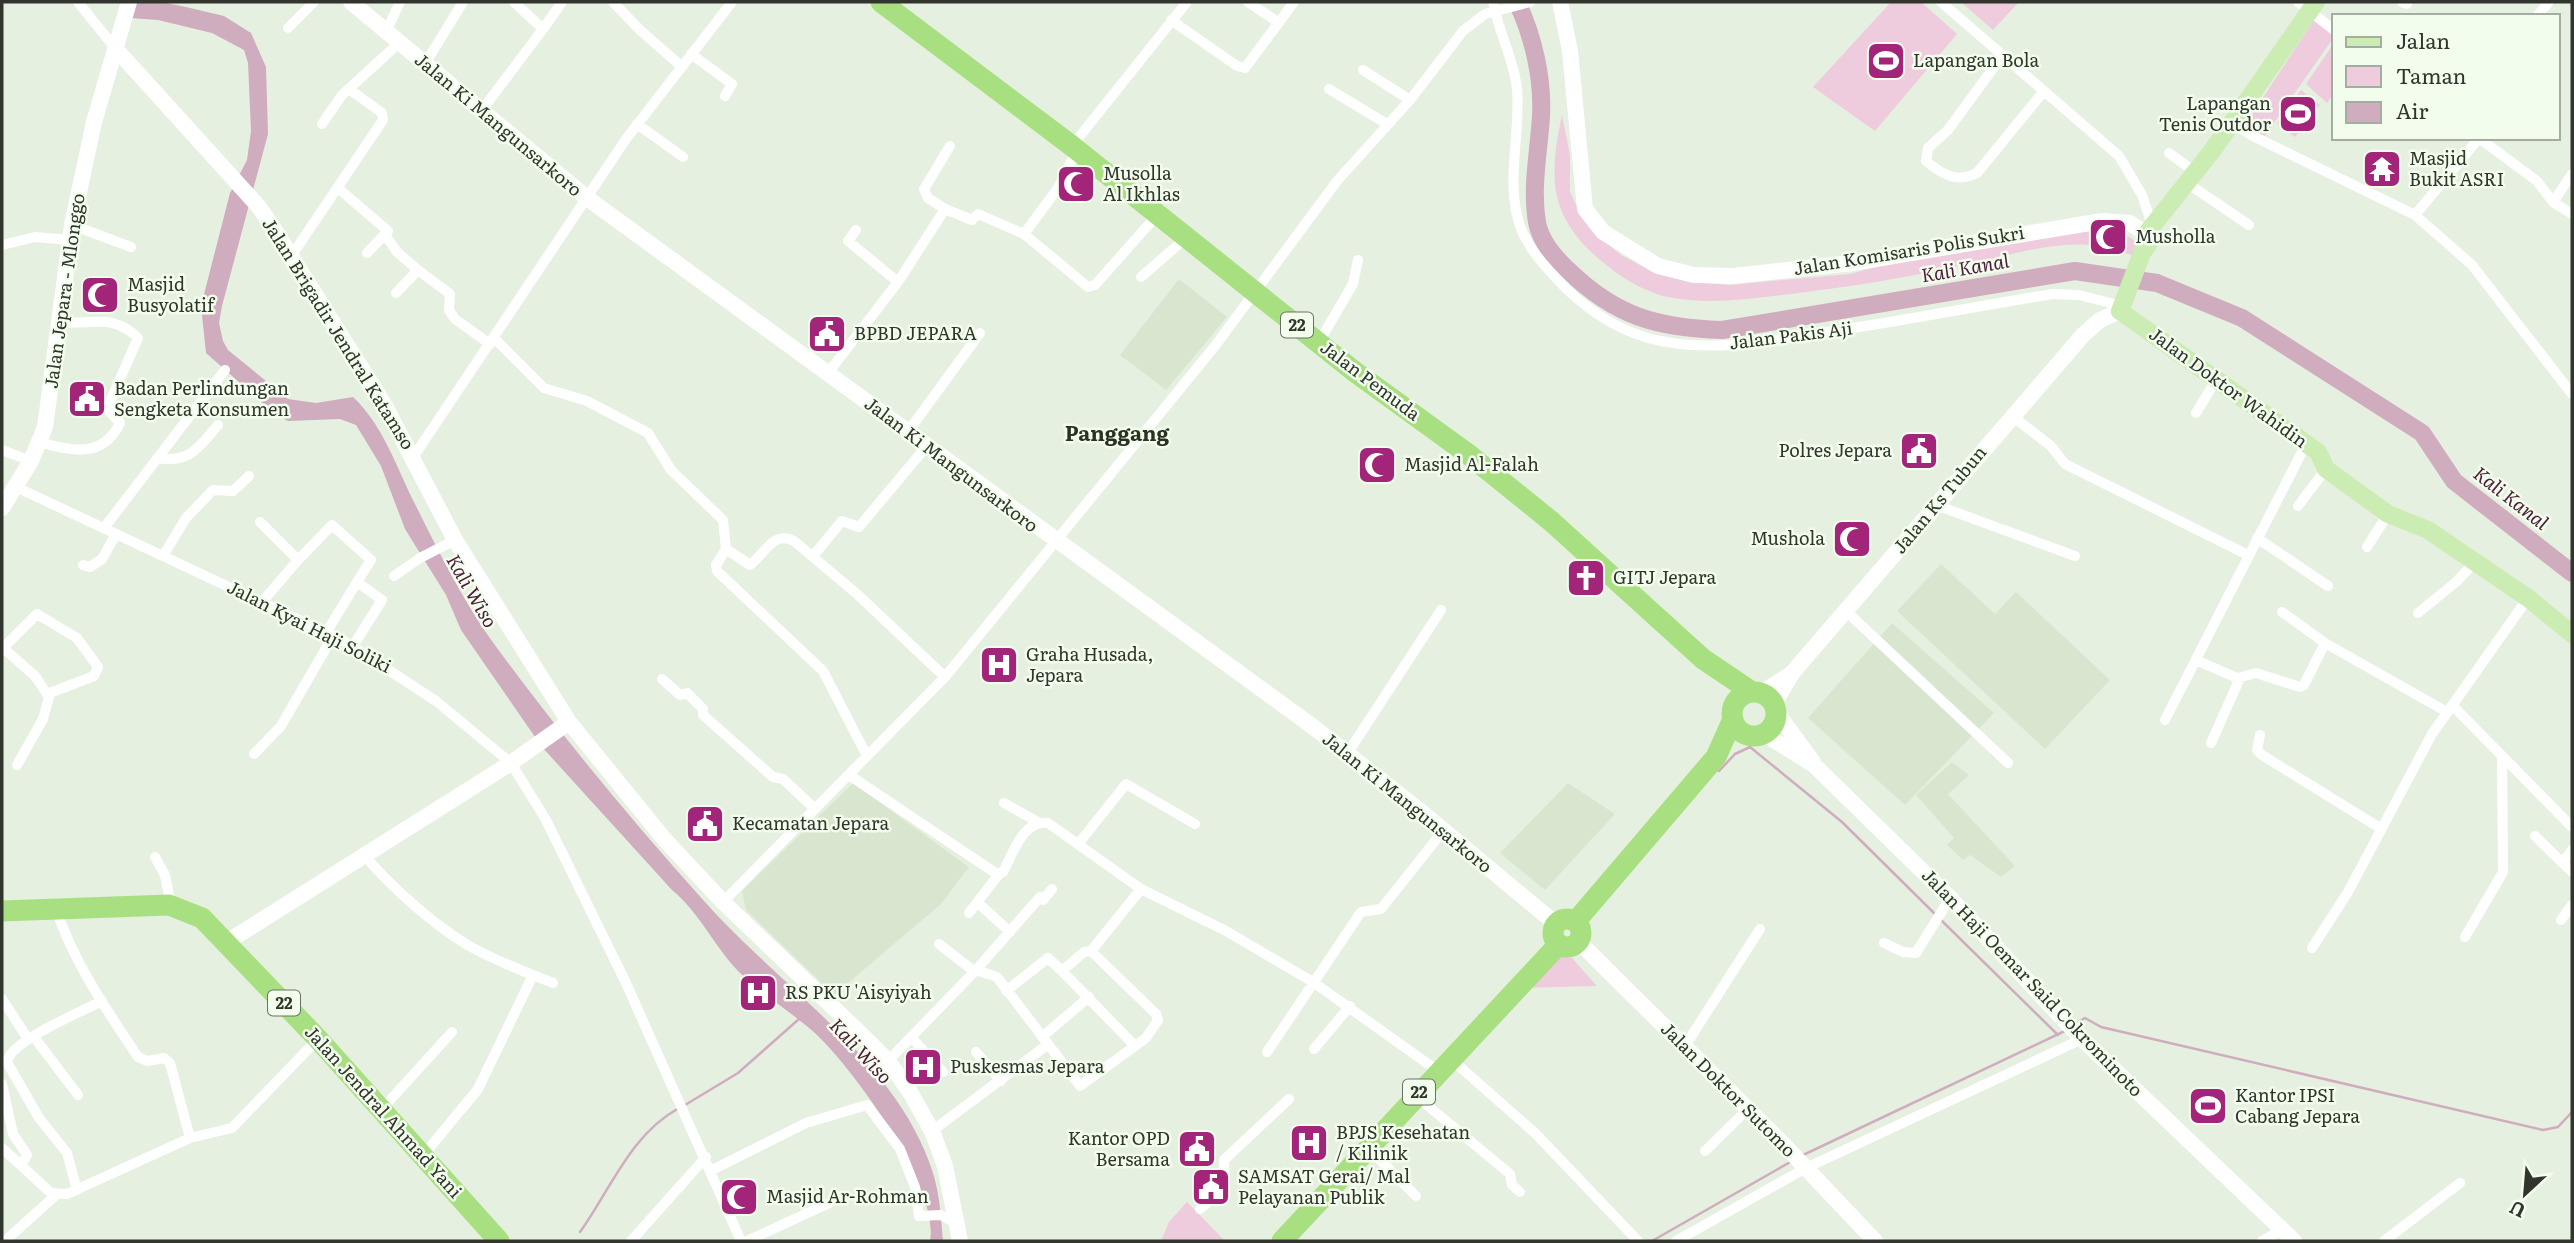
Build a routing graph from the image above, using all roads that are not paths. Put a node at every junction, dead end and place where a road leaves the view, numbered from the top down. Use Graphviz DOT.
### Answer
graph roads {
  1 [pos="78,2"];
  2 [pos="129,2"];
  3 [pos="314,2"];
  4 [pos="351,2"];
  5 [pos="400,2"];
  6 [pos="463,2"];
  7 [pos="514,2"];
  8 [pos="562,2"];
  9 [pos="614,2"];
  10 [pos="732,2"];
  11 [pos="881,2"];
  12 [pos="1187,2"];
  13 [pos="1248,2"];
  14 [pos="1294,2"];
  15 [pos="1530,2"];
  16 [pos="1560,2"];
  17 [pos="1941,2"];
  18 [pos="2308,5"];
  19 [pos="1498,7"];
  20 [pos="1171,20"];
  21 [pos="1278,22"];
  22 [pos="288,28"];
  23 [pos="2332,28"];
  24 [pos="543,29"];
  25 [pos="392,37"];
  26 [pos="115,48"];
  27 [pos="691,54"];
  28 [pos="2002,55"];
  29 [pos="425,64"];
  30 [pos="681,65"];
  31 [pos="1363,70"];
  32 [pos="349,89"];
  33 [pos="1329,89"];
  34 [pos="2045,91"];
  35 [pos="731,93"];
  36 [pos="1410,100"];
  37 [pos="482,110"];
  38 [pos="2232,122"];
  39 [pos="322,124"];
  40 [pos="637,124"];
  41 [pos="1387,124"];
  42 [pos="2477,140"];
  43 [pos="2482,140"];
  44 [pos="950,146"];
  45 [pos="1075,148"];
  46 [pos="2169,153"];
  47 [pos="683,157"];
  48 [pos="2572,174"];
  49 [pos="2191,177"];
  50 [pos="338,188"];
  51 [pos="587,198"];
  52 [pos="2553,202"];
  53 [pos="945,209"];
  54 [pos="1158,214"];
  55 [pos="2572,214"];
  56 [pos="2415,215"];
  57 [pos="2249,225"];
  58 [pos="856,230"];
  59 [pos="2149,231"];
  60 [pos="70,232"];
  61 [pos="1024,234"];
  62 [pos="386,236"];
  63 [pos="1187,237"];
  64 [pos="2,245"];
  65 [pos="131,247"];
  66 [pos="367,253"];
  67 [pos="292,256"];
  68 [pos="1358,260"];
  69 [pos="418,270"];
  70 [pos="1141,277"];
  71 [pos="898,282"];
  72 [pos="1255,292"];
  73 [pos="396,293"];
  74 [pos="2122,306"];
  75 [pos="58,322"];
  76 [pos="980,332"];
  77 [pos="492,341"];
  78 [pos="1320,342"];
  79 [pos="225,370"];
  80 [pos="828,373"];
  81 [pos="2216,380"];
  82 [pos="2572,394"];
  83 [pos="2196,413"];
  84 [pos="2012,416"];
  85 [pos="218,425"];
  86 [pos="907,433"];
  87 [pos="39,442"];
  88 [pos="2306,444"];
  89 [pos="2,450"];
  90 [pos="923,452"];
  91 [pos="414,456"];
  92 [pos="157,458"];
  93 [pos="32,461"];
  94 [pos="2326,469"];
  95 [pos="249,476"];
  96 [pos="16,487"];
  97 [pos="1936,505"];
  98 [pos="2298,506"];
  99 [pos="2,508"];
  100 [pos="2388,514"];
  101 [pos="260,522"];
  102 [pos="104,528"];
  103 [pos="116,534"];
  104 [pos="2257,538"];
  105 [pos="455,540"];
  106 [pos="1056,542"];
  107 [pos="2367,547"];
  108 [pos="726,549"];
  109 [pos="2248,555"];
  110 [pos="163,556"];
  111 [pos="813,556"];
  112 [pos="2075,556"];
  113 [pos="298,560"];
  114 [pos="2475,562"];
  115 [pos="83,565"];
  116 [pos="394,576"];
  117 [pos="356,582"];
  118 [pos="2328,586"];
  119 [pos="2528,598"];
  120 [pos="262,603"];
  121 [pos="1441,610"];
  122 [pos="1847,612"];
  123 [pos="2282,612"];
  124 [pos="2418,613"];
  125 [pos="329,634"];
  126 [pos="2572,634"];
  127 [pos="2325,643"];
  128 [pos="353,646"];
  129 [pos="2,648"];
  130 [pos="2196,660"];
  131 [pos="945,677"];
  132 [pos="2240,678"];
  133 [pos="662,679"];
  134 [pos="47,694"];
  135 [pos="1755,703"];
  136 [pos="2449,709"];
  137 [pos="2165,720"];
  138 [pos="564,726"];
  139 [pos="1760,735"];
  140 [pos="2260,735"];
  141 [pos="2211,743"];
  142 [pos="254,754"];
  143 [pos="1347,754"];
  144 [pos="867,756"];
  145 [pos="1716,757"];
  146 [pos="2502,757"];
  147 [pos="511,763"];
  148 [pos="2008,763"];
  149 [pos="17,765"];
  150 [pos="1814,765"];
  151 [pos="849,775"];
  152 [pos="1004,803"];
  153 [pos="814,808"];
  154 [pos="1038,822"];
  155 [pos="1195,824"];
  156 [pos="2380,828"];
  157 [pos="2572,828"];
  158 [pos="1443,831"];
  159 [pos="2535,836"];
  160 [pos="1079,843"];
  161 [pos="2572,850"];
  162 [pos="365,856"];
  163 [pos="155,857"];
  164 [pos="2563,862"];
  165 [pos="2572,872"];
  166 [pos="999,874"];
  167 [pos="1052,888"];
  168 [pos="1141,889"];
  169 [pos="723,902"];
  170 [pos="978,903"];
  171 [pos="1946,904"];
  172 [pos="171,905"];
  173 [pos="2572,905"];
  174 [pos="56,909"];
  175 [pos="2,911"];
  176 [pos="969,913"];
  177 [pos="2561,920"];
  178 [pos="1760,929"];
  179 [pos="1010,932"];
  180 [pos="1567,933"];
  181 [pos="2465,937"];
  182 [pos="227,942"];
  183 [pos="1884,943"];
  184 [pos="939,944"];
  185 [pos="2312,948"];
  186 [pos="1091,951"];
  187 [pos="989,954"];
  188 [pos="975,971"];
  189 [pos="1062,971"];
  190 [pos="533,975"];
  191 [pos="997,977"];
  192 [pos="1313,982"];
  193 [pos="553,984"];
  194 [pos="1006,990"];
  195 [pos="1088,997"];
  196 [pos="2,999"];
  197 [pos="102,1001"];
  198 [pos="1350,1006"];
  199 [pos="452,1032"];
  200 [pos="911,1037"];
  201 [pos="2080,1037"];
  202 [pos="31,1038"];
  203 [pos="318,1039"];
  204 [pos="1045,1041"];
  205 [pos="1135,1046"];
  206 [pos="1685,1046"];
  207 [pos="1314,1049"];
  208 [pos="975,1052"];
  209 [pos="1266,1052"];
  210 [pos="888,1061"];
  211 [pos="1444,1065"];
  212 [pos="4,1067"];
  213 [pos="943,1072"];
  214 [pos="1001,1081"];
  215 [pos="2,1084"];
  216 [pos="78,1096"];
  217 [pos="1416,1096"];
  218 [pos="1289,1098"];
  219 [pos="1748,1109"];
  220 [pos="381,1110"];
  221 [pos="932,1131"];
  222 [pos="190,1138"];
  223 [pos="2,1148"];
  224 [pos="1369,1149"];
  225 [pos="1705,1151"];
  226 [pos="422,1157"];
  227 [pos="706,1157"];
  228 [pos="22,1164"];
  229 [pos="1803,1165"];
  230 [pos="712,1170"];
  231 [pos="2460,1183"];
  232 [pos="76,1190"];
  233 [pos="1520,1192"];
  234 [pos="56,1195"];
  235 [pos="1416,1196"];
  236 [pos="838,1199"];
  237 [pos="1200,1209"];
  238 [pos="957,1224"];
  239 [pos="2288,1235"];
  240 [pos="1696,1237"];
  241 [pos="5,1241"];
  242 [pos="499,1241"];
  243 [pos="631,1241"];
  244 [pos="741,1241"];
  245 [pos="747,1241"];
  246 [pos="960,1241"];
  247 [pos="1282,1241"];
  248 [pos="1637,1241"];
  249 [pos="1676,1241"];
  250 [pos="1875,1241"];
  251 [pos="2262,1241"];
  252 [pos="2384,1241"];
  1 -- 26 [label="street"];
  2 -- 26 [label="main road, Jalan Jepara - Mlonggo"];
  3 -- 22 [label="street"];
  4 -- 25 [label="main road, Jalan Ki Mangunsarkoro"];
  5 -- 25 [label="street"];
  6 -- 29 [label="street"];
  7 -- 24 [label="street"];
  8 -- 24 [label="street"];
  9 -- 30 [label="street"];
  10 -- 27 [label="street"];
  11 -- 45 [label="highway, Jalan Pemuda / 22"];
  12 -- 20 [label="street"];
  13 -- 21 [label="street"];
  14 -- 21 [label="street"];
  15 -- 19 [label="street"];
  16 -- 59 [label="main road, Jalan Komisaris Polis Sukri"];
  17 -- 28 [label="street"];
  18 -- 23 [label="street"];
  18 -- 38 [label="main road"];
  19 -- 36 [label="street"];
  19 -- 74 [label="street, Jalan Pakis Aji"];
  20 -- 21 [label="street"];
  20 -- 45 [label="street"];
  24 -- 37 [label="street"];
  25 -- 29 [label="main road, Jalan Ki Mangunsarkoro"];
  25 -- 32 [label="street"];
  26 -- 60 [label="main road, Jalan Jepara - Mlonggo"];
  26 -- 67 [label="main road, Jalan Brigadir Jendral Katamso"];
  27 -- 30 [label="street"];
  27 -- 35 [label="street"];
  28 -- 34 [label="street"];
  28 -- 34 [label="street"];
  29 -- 37 [label="main road, Jalan Ki Mangunsarkoro"];
  30 -- 40 [label="street"];
  31 -- 36 [label="street"];
  32 -- 39 [label="street"];
  32 -- 50 [label="street"];
  33 -- 41 [label="street"];
  34 -- 59 [label="street"];
  36 -- 41 [label="street"];
  37 -- 51 [label="main road, Jalan Ki Mangunsarkoro"];
  38 -- 49 [label="main road"];
  38 -- 56 [label="street"];
  40 -- 47 [label="street"];
  40 -- 51 [label="street"];
  41 -- 72 [label="street"];
  42 -- 56 [label="street"];
  43 -- 52 [label="street"];
  44 -- 53 [label="street"];
  45 -- 54 [label="highway, Jalan Pemuda / 22"];
  45 -- 61 [label="street"];
  46 -- 49 [label="street"];
  48 -- 52 [label="street"];
  49 -- 57 [label="street"];
  49 -- 59 [label="main road"];
  50 -- 62 [label="street"];
  50 -- 67 [label="street"];
  51 -- 77 [label="street"];
  51 -- 80 [label="main road, Jalan Ki Mangunsarkoro"];
  52 -- 55 [label="street"];
  53 -- 61 [label="street"];
  53 -- 71 [label="street"];
  54 -- 61 [label="street"];
  54 -- 63 [label="highway, Jalan Pemuda / 22"];
  56 -- 82 [label="street"];
  58 -- 71 [label="street"];
  59 -- 74 [label="main road"];
  60 -- 64 [label="street"];
  60 -- 65 [label="street"];
  60 -- 75 [label="main road, Jalan Jepara - Mlonggo"];
  62 -- 66 [label="street"];
  62 -- 69 [label="street"];
  63 -- 70 [label="street"];
  63 -- 72 [label="highway, Jalan Pemuda / 22"];
  67 -- 91 [label="main road, Jalan Brigadir Jendral Katamso"];
  68 -- 78 [label="street"];
  69 -- 73 [label="street"];
  69 -- 77 [label="street"];
  71 -- 80 [label="street"];
  72 -- 78 [label="highway, Jalan Pemuda / 22"];
  72 -- 106 [label="street"];
  74 -- 81 [label="main road, Jalan Doktor Wahidin"];
  74 -- 84 [label="main road, Jalan Ks Tubun"];
  75 -- 87 [label="main road, Jalan Jepara - Mlonggo"];
  75 -- 87 [label="street"];
  76 -- 86 [label="street"];
  77 -- 91 [label="street"];
  77 -- 108 [label="street"];
  78 -- 135 [label="highway, Jalan Pemuda / 22"];
  79 -- 92 [label="street"];
  80 -- 86 [label="main road, Jalan Ki Mangunsarkoro"];
  81 -- 83 [label="street"];
  81 -- 88 [label="main road, Jalan Doktor Wahidin"];
  84 -- 97 [label="main road, Jalan Ks Tubun"];
  84 -- 109 [label="street"];
  85 -- 92 [label="street"];
  86 -- 90 [label="main road, Jalan Ki Mangunsarkoro"];
  87 -- 93 [label="main road, Jalan Jepara - Mlonggo"];
  88 -- 94 [label="main road, Jalan Doktor Wahidin"];
  88 -- 104 [label="street"];
  89 -- 93 [label="street"];
  90 -- 106 [label="main road, Jalan Ki Mangunsarkoro"];
  90 -- 111 [label="street"];
  91 -- 105 [label="main road, Jalan Brigadir Jendral Katamso"];
  92 -- 102 [label="street"];
  93 -- 96 [label="main road, Jalan Jepara - Mlonggo"];
  94 -- 98 [label="street"];
  94 -- 100 [label="main road, Jalan Doktor Wahidin"];
  95 -- 110 [label="street"];
  96 -- 99 [label="main road, Jalan Jepara - Mlonggo"];
  96 -- 102 [label="street, Jalan Kyai Haji Soliki"];
  97 -- 112 [label="street"];
  97 -- 122 [label="main road, Jalan Ks Tubun"];
  100 -- 107 [label="street"];
  100 -- 114 [label="main road, Jalan Doktor Wahidin"];
  101 -- 113 [label="street"];
  102 -- 103 [label="street, Jalan Kyai Haji Soliki"];
  103 -- 110 [label="street, Jalan Kyai Haji Soliki"];
  103 -- 115 [label="street"];
  104 -- 109 [label="street"];
  104 -- 118 [label="street"];
  105 -- 116 [label="street"];
  105 -- 138 [label="main road, Jalan Brigadir Jendral Katamso"];
  106 -- 131 [label="street"];
  106 -- 143 [label="main road, Jalan Ki Mangunsarkoro"];
  108 -- 111 [label="street"];
  108 -- 144 [label="street"];
  109 -- 130 [label="street"];
  110 -- 120 [label="street, Jalan Kyai Haji Soliki"];
  111 -- 131 [label="street"];
  113 -- 117 [label="street"];
  113 -- 120 [label="street"];
  114 -- 119 [label="main road, Jalan Doktor Wahidin"];
  114 -- 124 [label="street"];
  117 -- 125 [label="street"];
  117 -- 128 [label="street"];
  119 -- 126 [label="main road, Jalan Doktor Wahidin"];
  119 -- 136 [label="street"];
  120 -- 125 [label="street, Jalan Kyai Haji Soliki"];
  121 -- 143 [label="street"];
  122 -- 135 [label="main road, Jalan Ks Tubun"];
  122 -- 148 [label="street"];
  123 -- 127 [label="street"];
  125 -- 128 [label="street, Jalan Kyai Haji Soliki"];
  125 -- 142 [label="street"];
  127 -- 132 [label="street"];
  127 -- 136 [label="street"];
  128 -- 147 [label="street, Jalan Kyai Haji Soliki"];
  129 -- 134 [label="street"];
  129 -- 134 [label="street"];
  130 -- 132 [label="street"];
  130 -- 137 [label="street"];
  131 -- 144 [label="street"];
  132 -- 141 [label="street"];
  133 -- 153 [label="street"];
  134 -- 149 [label="street"];
  135 -- 139 [label="highway, 22"];
  135 -- 139 [label="highway, 22"];
  135 -- 145 [label="highway, 22"];
  135 -- 150 [label="main road"];
  136 -- 146 [label="street"];
  136 -- 156 [label="street"];
  138 -- 147 [label="main road"];
  138 -- 169 [label="main road, Jalan Brigadir Jendral Katamso"];
  139 -- 145 [label="highway, 22"];
  139 -- 150 [label="main road, Jalan Haji Oemar Said Cokrominoto"];
  140 -- 156 [label="street"];
  143 -- 158 [label="main road, Jalan Ki Mangunsarkoro"];
  144 -- 151 [label="street"];
  145 -- 180 [label="highway, 22"];
  146 -- 157 [label="street"];
  146 -- 181 [label="street"];
  147 -- 162 [label="main road"];
  147 -- 227 [label="street, Jalan Kyai Haji Soliki"];
  150 -- 171 [label="main road, Jalan Haji Oemar Said Cokrominoto"];
  151 -- 153 [label="street"];
  151 -- 166 [label="street"];
  152 -- 154 [label="street"];
  153 -- 169 [label="street"];
  154 -- 160 [label="street"];
  154 -- 166 [label="street"];
  155 -- 160 [label="street"];
  156 -- 185 [label="street"];
  158 -- 180 [label="main road, Jalan Ki Mangunsarkoro"];
  158 -- 192 [label="street"];
  159 -- 164 [label="street"];
  160 -- 168 [label="street"];
  161 -- 164 [label="street"];
  162 -- 182 [label="main road"];
  162 -- 190 [label="street"];
  163 -- 172 [label="street"];
  164 -- 165 [label="street"];
  166 -- 170 [label="street"];
  167 -- 179 [label="street"];
  168 -- 186 [label="street"];
  168 -- 192 [label="street"];
  169 -- 210 [label="main road, Jalan Brigadir Jendral Katamso"];
  170 -- 176 [label="street"];
  170 -- 179 [label="street"];
  171 -- 183 [label="street"];
  171 -- 201 [label="main road, Jalan Haji Oemar Said Cokrominoto"];
  172 -- 174 [label="highway, Jalan Jendral Ahmad Yani / 22"];
  172 -- 182 [label="highway, Jalan Jendral Ahmad Yani / 22"];
  173 -- 177 [label="street"];
  174 -- 175 [label="highway, Jalan Jendral Ahmad Yani / 22"];
  174 -- 197 [label="street"];
  178 -- 206 [label="street"];
  179 -- 187 [label="street"];
  180 -- 206 [label="main road, Jalan Doktor Sutomo"];
  180 -- 211 [label="highway, 22"];
  182 -- 203 [label="highway, Jalan Jendral Ahmad Yani / 22"];
  184 -- 188 [label="street"];
  186 -- 189 [label="street"];
  186 -- 205 [label="street"];
  187 -- 188 [label="street"];
  187 -- 191 [label="street"];
  188 -- 191 [label="street"];
  188 -- 200 [label="street"];
  189 -- 194 [label="street"];
  189 -- 195 [label="street"];
  190 -- 193 [label="street"];
  190 -- 226 [label="street"];
  191 -- 194 [label="street"];
  192 -- 198 [label="street"];
  192 -- 209 [label="street"];
  194 -- 204 [label="street"];
  195 -- 204 [label="street"];
  195 -- 205 [label="street"];
  196 -- 202 [label="street"];
  197 -- 202 [label="street"];
  197 -- 222 [label="street"];
  198 -- 207 [label="street"];
  198 -- 211 [label="street"];
  199 -- 220 [label="street"];
  200 -- 210 [label="street"];
  200 -- 213 [label="street"];
  201 -- 229 [label="street"];
  201 -- 239 [label="main road, Jalan Haji Oemar Said Cokrominoto"];
  202 -- 212 [label="street"];
  202 -- 216 [label="street"];
  203 -- 220 [label="highway, Jalan Jendral Ahmad Yani / 22"];
  203 -- 222 [label="street"];
  204 -- 205 [label="street"];
  204 -- 214 [label="street"];
  206 -- 219 [label="main road, Jalan Doktor Sutomo"];
  208 -- 214 [label="street"];
  210 -- 221 [label="main road, Jalan Brigadir Jendral Katamso"];
  211 -- 217 [label="highway, 22"];
  211 -- 248 [label="street"];
  212 -- 232 [label="street"];
  214 -- 221 [label="street"];
  215 -- 228 [label="street"];
  217 -- 224 [label="highway, 22"];
  217 -- 233 [label="street"];
  218 -- 237 [label="street"];
  219 -- 225 [label="street"];
  219 -- 229 [label="main road, Jalan Doktor Sutomo"];
  220 -- 226 [label="highway, Jalan Jendral Ahmad Yani / 22"];
  221 -- 238 [label="main road, Jalan Brigadir Jendral Katamso"];
  222 -- 232 [label="street"];
  223 -- 228 [label="street"];
  224 -- 235 [label="street"];
  224 -- 247 [label="highway, 22"];
  226 -- 242 [label="highway, Jalan Jendral Ahmad Yani / 22"];
  227 -- 230 [label="street, Jalan Kyai Haji Soliki"];
  227 -- 243 [label="street"];
  228 -- 234 [label="street"];
  229 -- 240 [label="street"];
  229 -- 250 [label="main road, Jalan Doktor Sutomo"];
  230 -- 238 [label="street"];
  230 -- 244 [label="street, Jalan Kyai Haji Soliki"];
  231 -- 252 [label="street"];
  232 -- 234 [label="street"];
  234 -- 241 [label="street"];
  236 -- 245 [label="street"];
  238 -- 246 [label="main road, Jalan Brigadir Jendral Katamso"];
  239 -- 251 [label="street"];
  240 -- 249 [label="street"];
}
